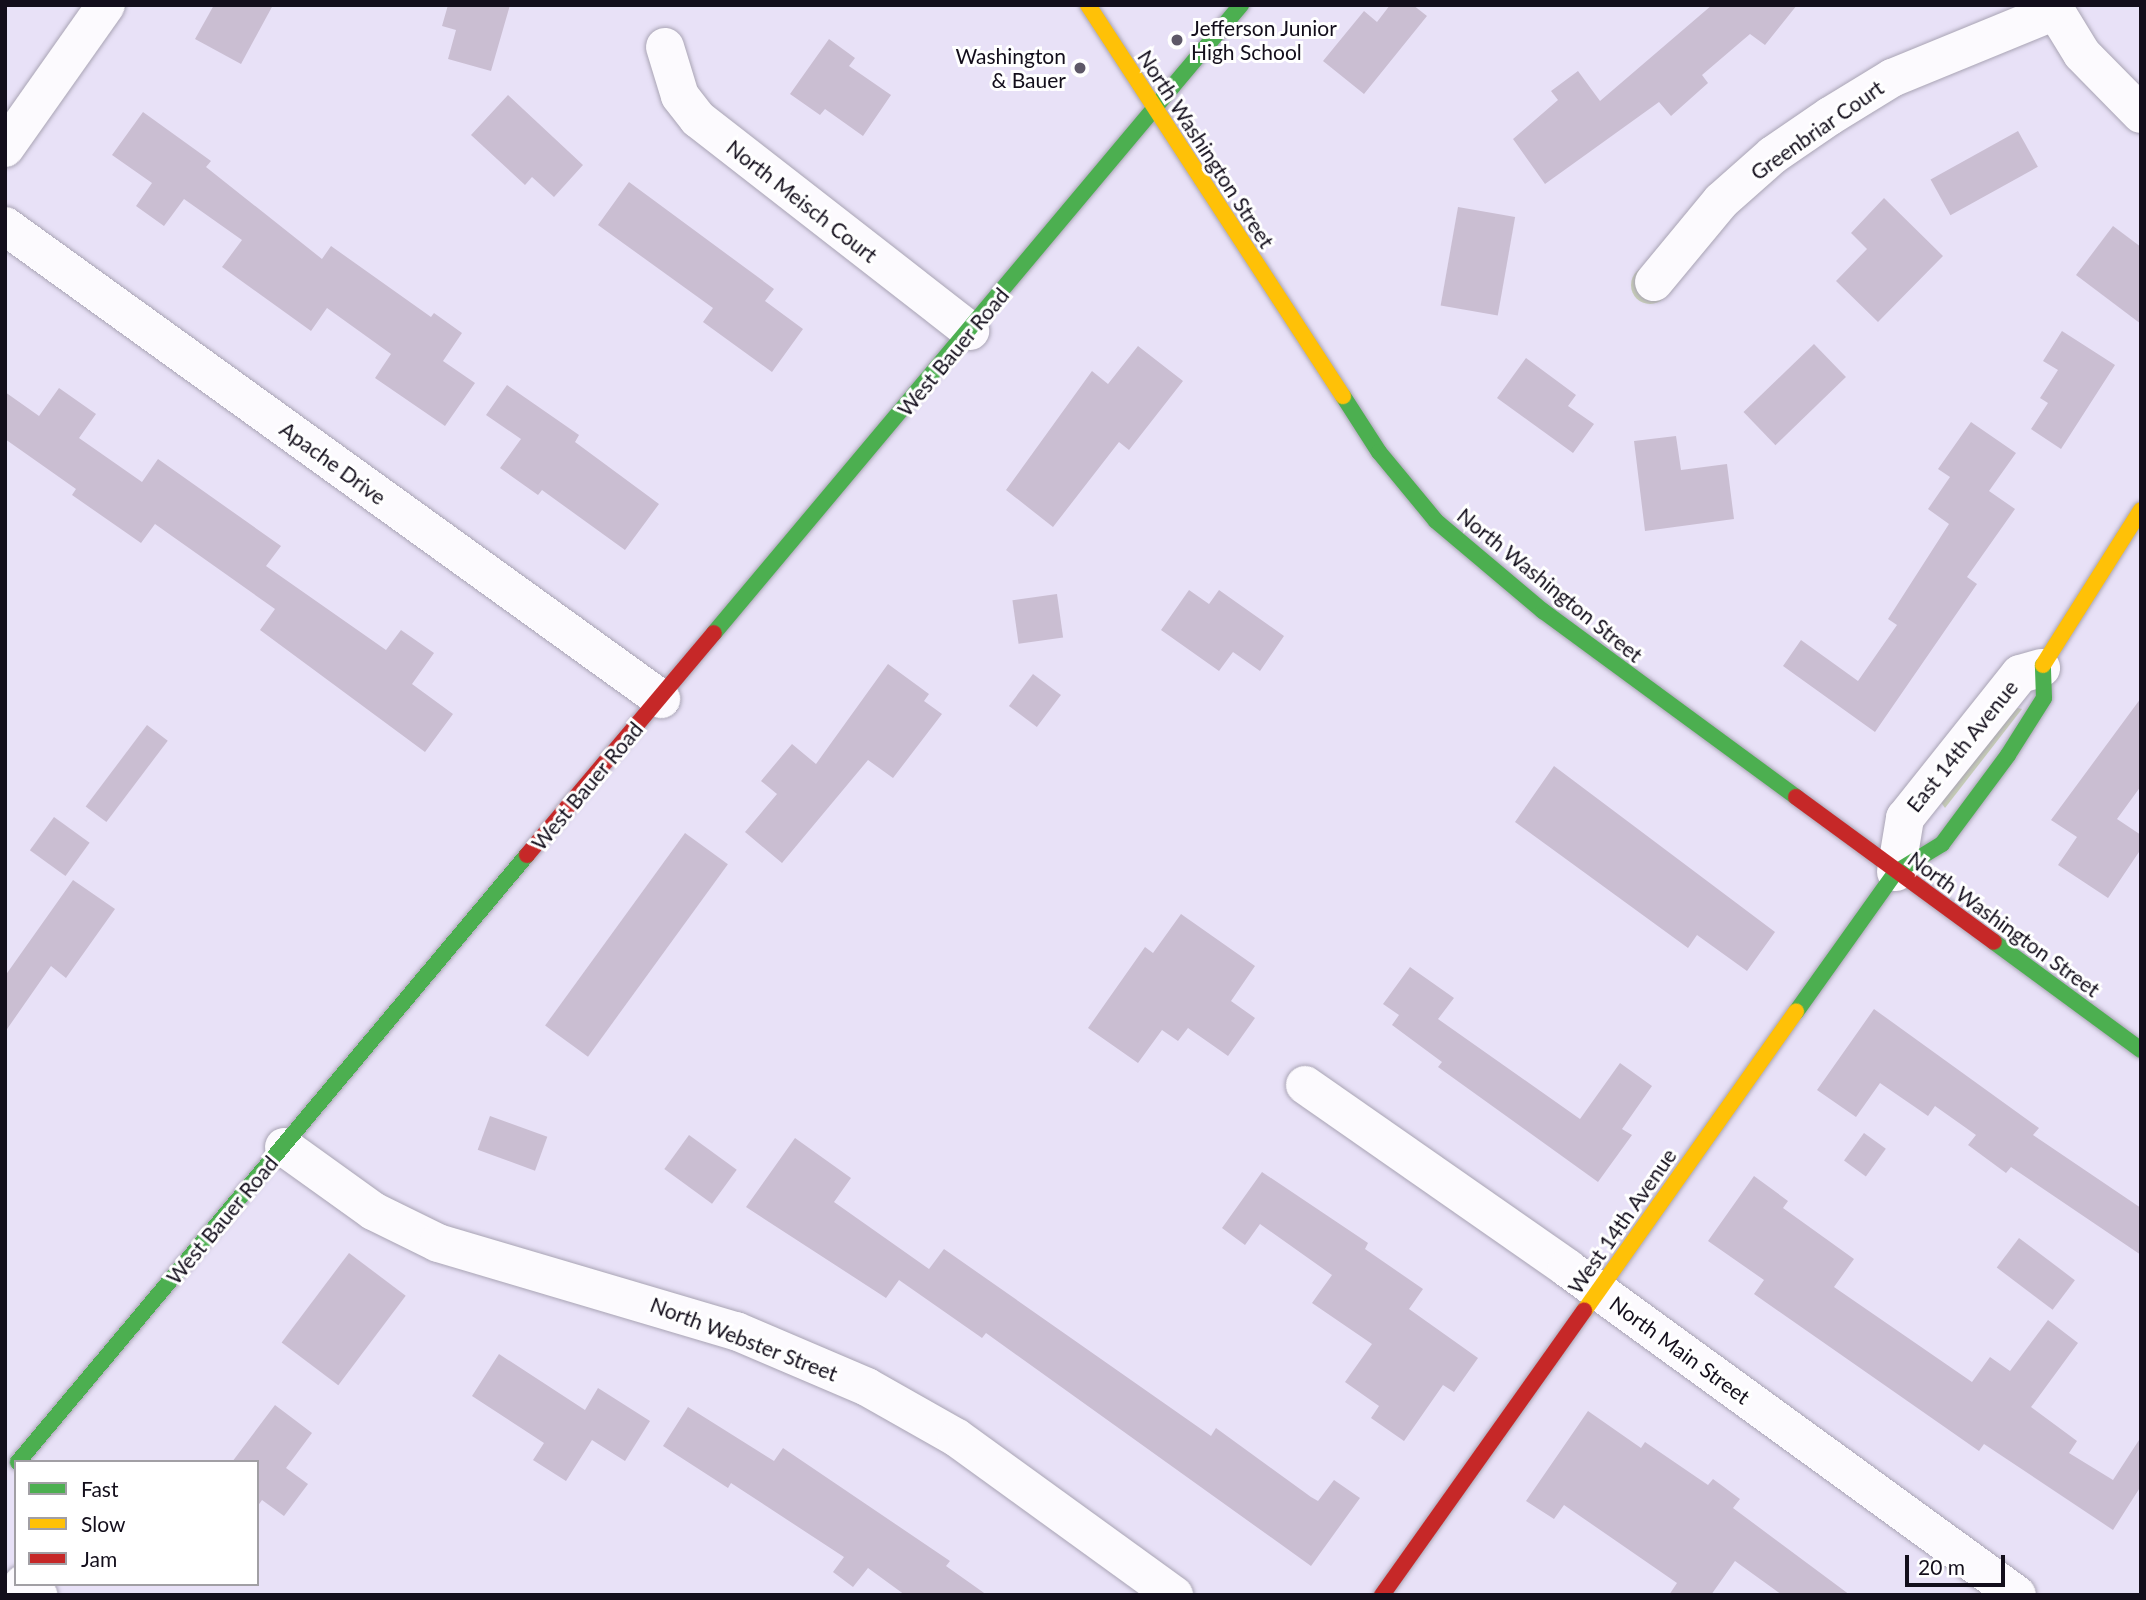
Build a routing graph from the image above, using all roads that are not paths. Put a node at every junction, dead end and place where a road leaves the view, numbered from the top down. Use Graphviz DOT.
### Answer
graph roads {
  1 [pos="106,5"];
  2 [pos="1088,5"];
  3 [pos="1241,5"];
  4 [pos="2053,8"];
  5 [pos="665,47"];
  6 [pos="1156,110"];
  7 [pos="2141,114"];
  8 [pos="5,148"];
  9 [pos="5,226"];
  10 [pos="1654,282"];
  11 [pos="970,331"];
  12 [pos="2141,510"];
  13 [pos="2041,668"];
  14 [pos="661,699"];
  15 [pos="1896,872"];
  16 [pos="2141,1050"];
  17 [pos="1305,1085"];
  18 [pos="284,1147"];
  19 [pos="1599,1291"];
  20 [pos="20,1460"];
  21 [pos="1174,1595"];
  22 [pos="1382,1595"];
  23 [pos="2017,1595"];
  1 -- 8 [label="street"];
  2 -- 6 [label="street, North Washington Street"];
  3 -- 6 [label="street, West Bauer Road"];
  4 -- 7 [label="street"];
  4 -- 10 [label="street, Greenbriar Court"];
  5 -- 11 [label="street, North Meisch Court"];
  6 -- 11 [label="street, West Bauer Road"];
  6 -- 15 [label="street, North Washington Street"];
  9 -- 14 [label="street, Apache Drive"];
  11 -- 14 [label="street, West Bauer Road"];
  12 -- 13 [label="street, East 14th Avenue"];
  13 -- 15 [label="street, East 14th Avenue"];
  14 -- 18 [label="street, West Bauer Road"];
  15 -- 16 [label="street, North Washington Street"];
  15 -- 19 [label="street, West 14th Avenue"];
  17 -- 19 [label="street, North Main Street"];
  18 -- 20 [label="street, West Bauer Road"];
  18 -- 21 [label="street, North Webster Street"];
  19 -- 22 [label="street, West 14th Avenue"];
  19 -- 23 [label="street, North Main Street"];
}
